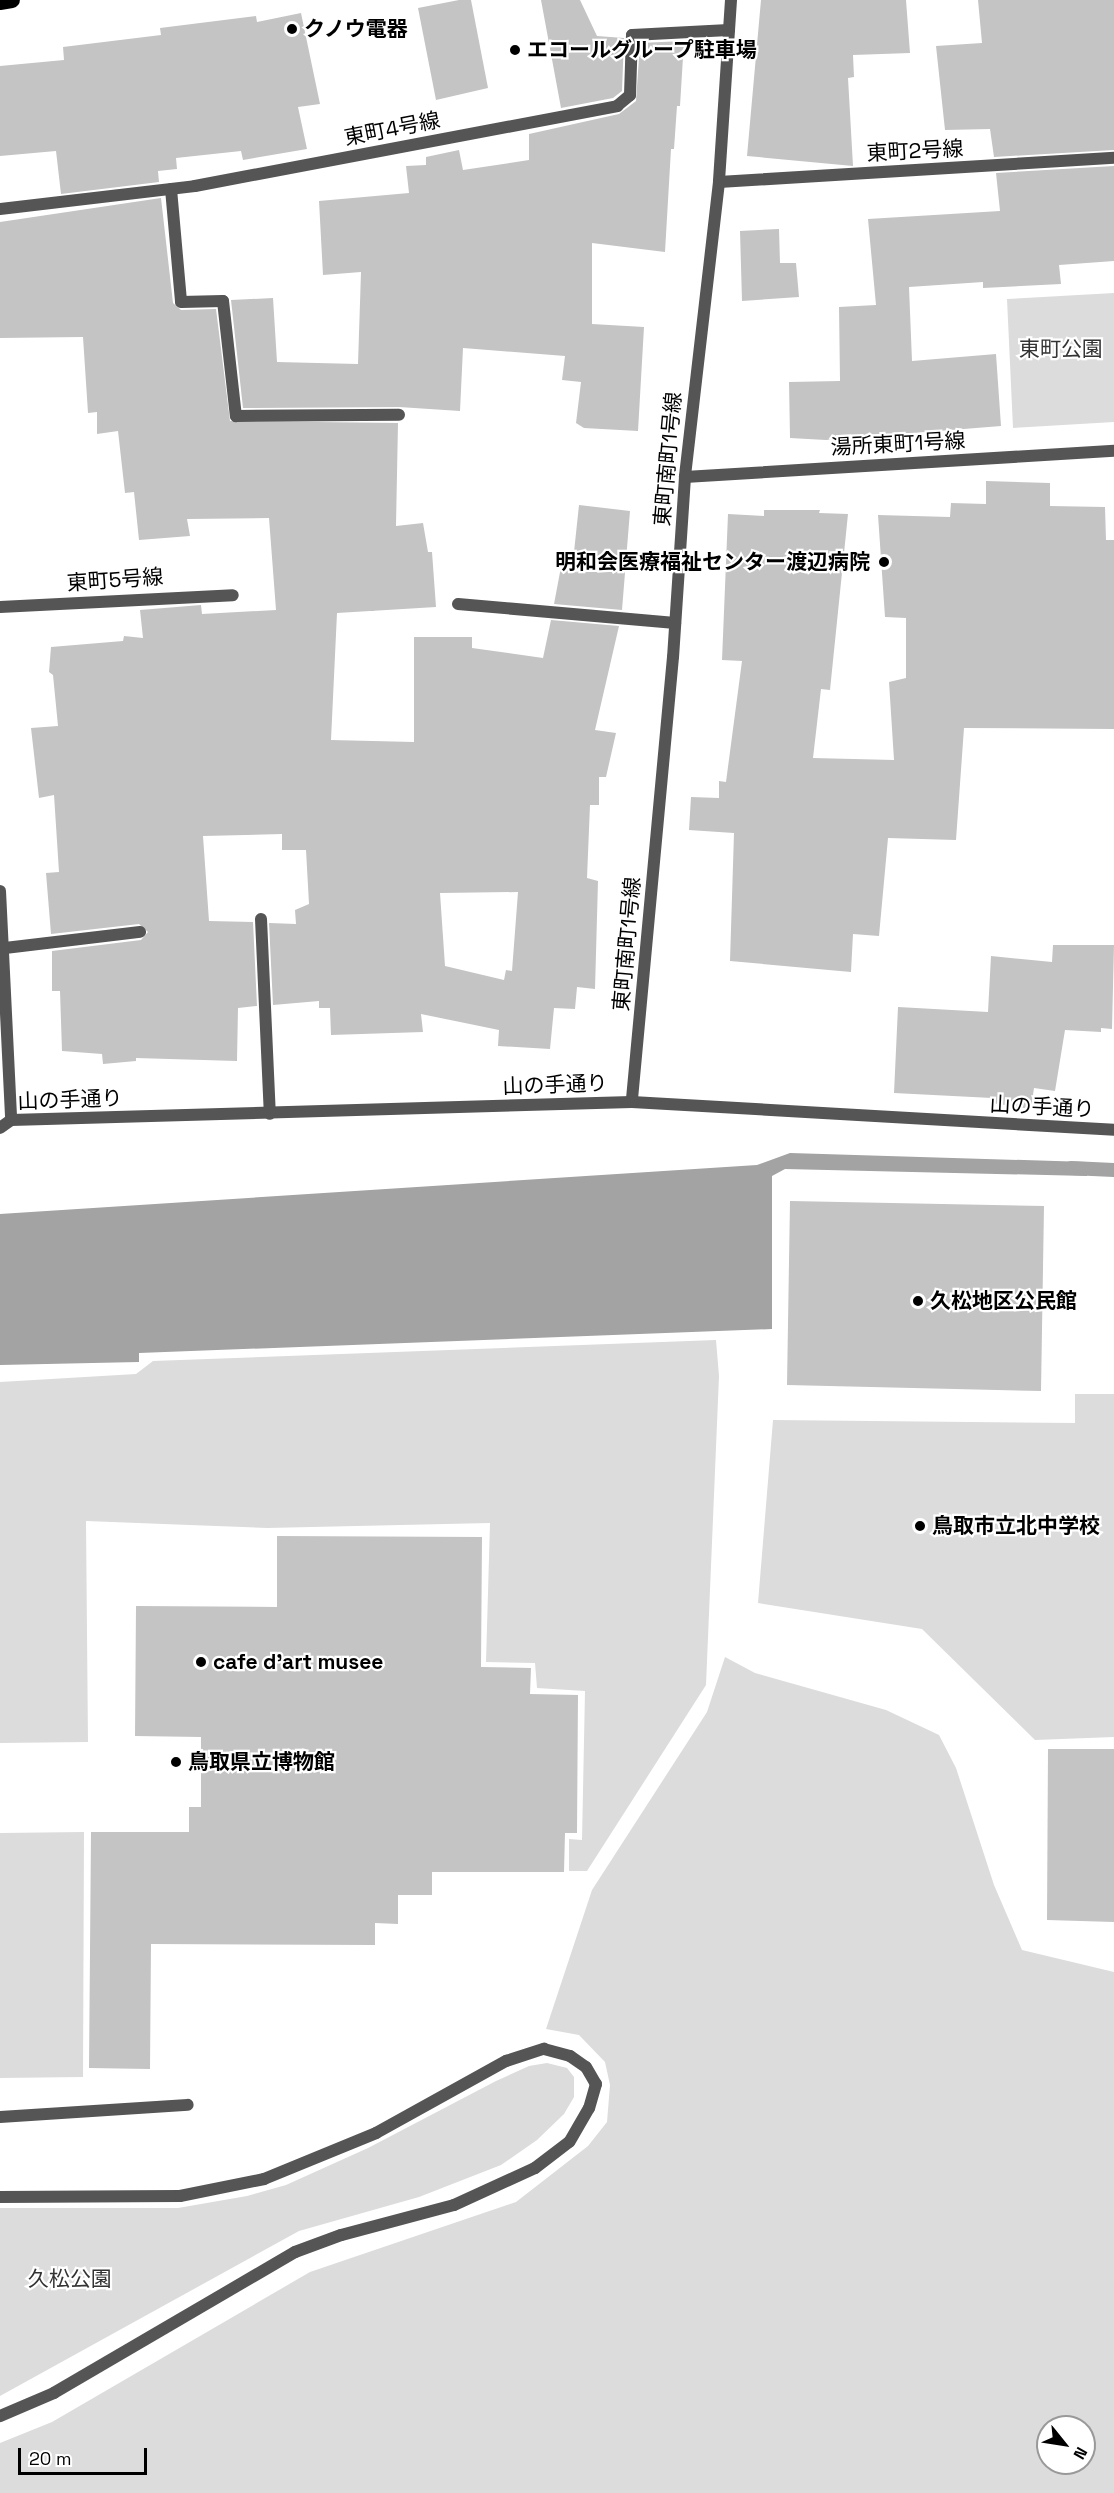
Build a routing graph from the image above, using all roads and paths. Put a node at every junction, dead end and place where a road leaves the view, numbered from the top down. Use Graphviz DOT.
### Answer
graph roads {
  1 [pos="12,0"];
  2 [pos="731,0"];
  3 [pos="0,2"];
  4 [pos="729,30"];
  5 [pos="1114,158"];
  6 [pos="719,182"];
  7 [pos="171,189"];
  8 [pos="0,209"];
  9 [pos="399,415"];
  10 [pos="1114,451"];
  11 [pos="684,477"];
  12 [pos="233,595"];
  13 [pos="458,604"];
  14 [pos="0,607"];
  15 [pos="675,623"];
  16 [pos="0,891"];
  17 [pos="261,919"];
  18 [pos="140,932"];
  19 [pos="5,948"];
  20 [pos="632,1102"];
  21 [pos="270,1114"];
  22 [pos="11,1120"];
  23 [pos="0,1128"];
  24 [pos="1114,1130"];
  25 [pos="188,2105"];
  26 [pos="0,2117"];
  27 [pos="0,2197"];
  28 [pos="0,2416"];
  1 -- 3 [label="highway"];
  2 -- 4 [label="street, 東町南町1号線"];
  4 -- 6 [label="street, 東町南町1号線"];
  4 -- 7 [label="street, 東町4号線"];
  5 -- 6 [label="street, 東町2号線"];
  6 -- 11 [label="street, 東町南町1号線"];
  7 -- 8 [label="street, 東町4号線"];
  7 -- 9 [label="street"];
  10 -- 11 [label="street, 湯所東町1号線"];
  11 -- 15 [label="street, 東町南町1号線"];
  12 -- 14 [label="street, 東町5号線"];
  13 -- 15 [label="street"];
  15 -- 20 [label="street, 東町南町1号線"];
  16 -- 19 [label="street"];
  17 -- 21 [label="street"];
  18 -- 19 [label="street"];
  19 -- 22 [label="street"];
  20 -- 21 [label="street, 山の手通り"];
  20 -- 24 [label="street, 山の手通り"];
  21 -- 22 [label="street, 山の手通り"];
  22 -- 23 [label="street, 山の手通り"];
  25 -- 26 [label="street"];
  27 -- 28 [label="street"];
}
